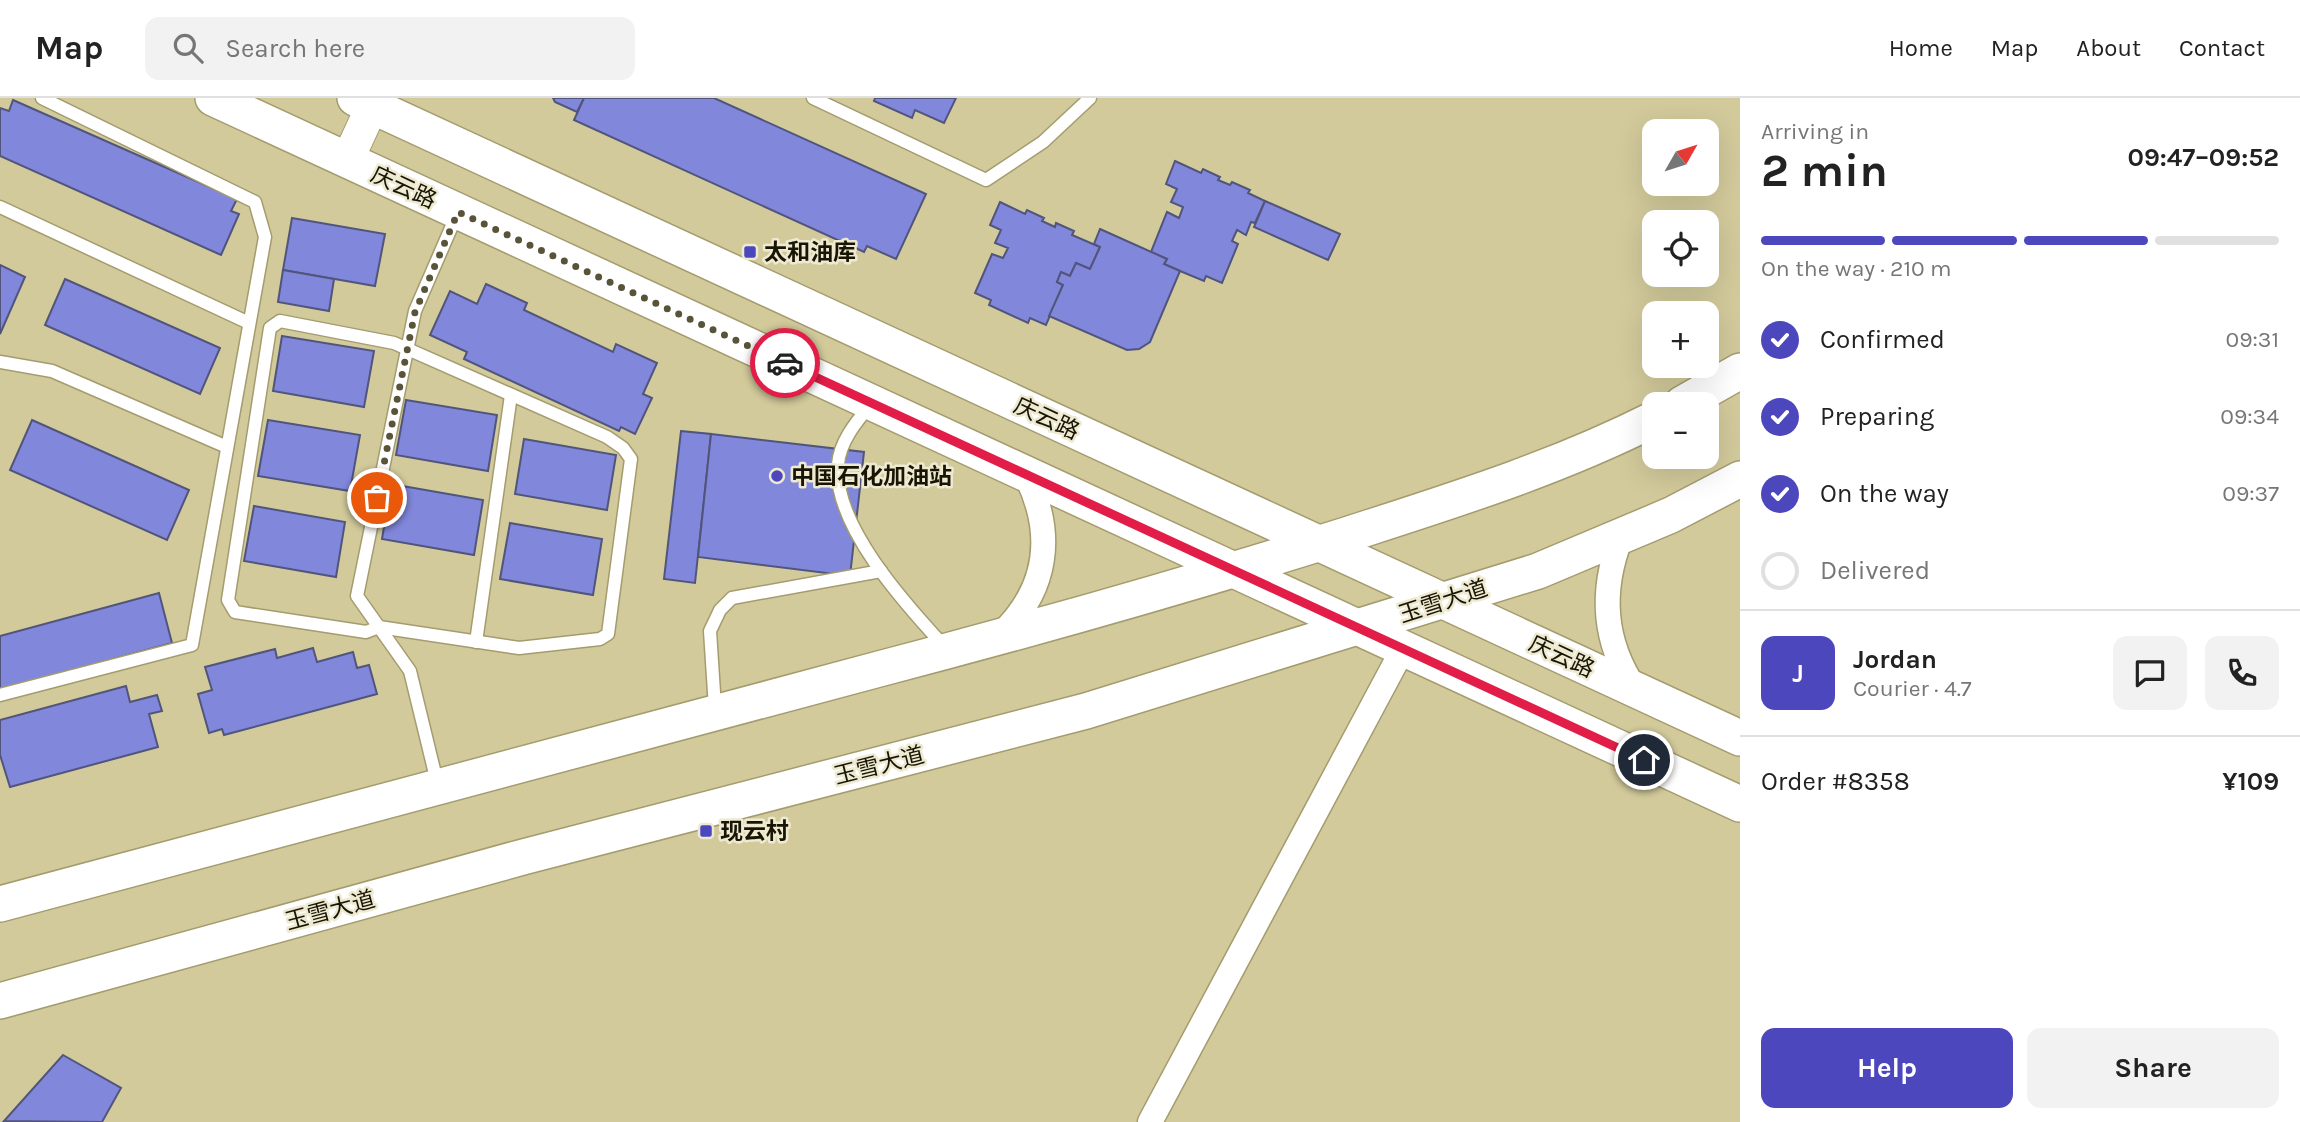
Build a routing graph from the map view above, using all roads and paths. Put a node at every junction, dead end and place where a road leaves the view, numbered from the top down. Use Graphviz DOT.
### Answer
graph roads {
  1 [pos="43,98"];
  2 [pos="213,98"];
  3 [pos="813,98"];
  4 [pos="1090,98"];
  5 [pos="368,101"];
  6 [pos="347,161"];
  7 [pos="0,207"];
  8 [pos="458,212"];
  9 [pos="249,323"];
  10 [pos="408,349"];
  11 [pos="0,362"];
  12 [pos="1740,371"];
  13 [pos="1703,392"];
  14 [pos="511,394"];
  15 [pos="871,404"];
  16 [pos="1642,425"];
  17 [pos="227,447"];
  18 [pos="1026,475"];
  19 [pos="1740,478"];
  20 [pos="1621,537"];
  21 [pos="1318,544"];
  22 [pos="1233,570"];
  23 [pos="881,571"];
  24 [pos="1442,601"];
  25 [pos="379,627"];
  26 [pos="1359,628"];
  27 [pos="995,639"];
  28 [pos="476,642"];
  29 [pos="1403,649"];
  30 [pos="948,651"];
  31 [pos="1634,689"];
  32 [pos="0,695"];
  33 [pos="715,711"];
  34 [pos="1740,738"];
  35 [pos="437,784"];
  36 [pos="1740,804"];
  37 [pos="0,904"];
  38 [pos="0,1001"];
  39 [pos="1150,1122"];
  1 -- 9 [label="lane"];
  2 -- 6 [label="main road, 庆云路"];
  3 -- 4 [label="lane"];
  5 -- 6 [label="street"];
  5 -- 21 [label="main road, 庆云路"];
  6 -- 8 [label="main road, 庆云路"];
  7 -- 9 [label="lane"];
  8 -- 10 [label="lane"];
  8 -- 15 [label="main road, 庆云路"];
  9 -- 17 [label="lane"];
  10 -- 14 [label="lane"];
  10 -- 25 [label="lane"];
  10 -- 25 [label="lane"];
  11 -- 17 [label="lane"];
  12 -- 13 [label="main road"];
  14 -- 28 [label="lane"];
  14 -- 28 [label="lane"];
  15 -- 18 [label="main road, 庆云路"];
  15 -- 23 [label="lane"];
  16 -- 21 [label="main road"];
  17 -- 32 [label="lane"];
  18 -- 22 [label="main road, 庆云路"];
  18 -- 27 [label="street"];
  19 -- 20 [label="main road, 玉雪大道"];
  20 -- 24 [label="main road, 玉雪大道"];
  20 -- 31 [label="street"];
  21 -- 22 [label="main road"];
  21 -- 24 [label="main road, 庆云路"];
  22 -- 26 [label="main road, 庆云路"];
  22 -- 27 [label="main road"];
  23 -- 30 [label="lane"];
  23 -- 33 [label="lane"];
  24 -- 26 [label="main road, 玉雪大道"];
  24 -- 31 [label="main road, 庆云路"];
  25 -- 28 [label="lane"];
  25 -- 35 [label="lane"];
  26 -- 29 [label="main road, 庆云路"];
  26 -- 38 [label="main road, 玉雪大道"];
  27 -- 30 [label="main road"];
  29 -- 36 [label="main road, 庆云路"];
  29 -- 39 [label="street"];
  30 -- 33 [label="main road"];
  31 -- 34 [label="main road, 庆云路"];
  33 -- 35 [label="main road"];
  35 -- 37 [label="main road"];
}
